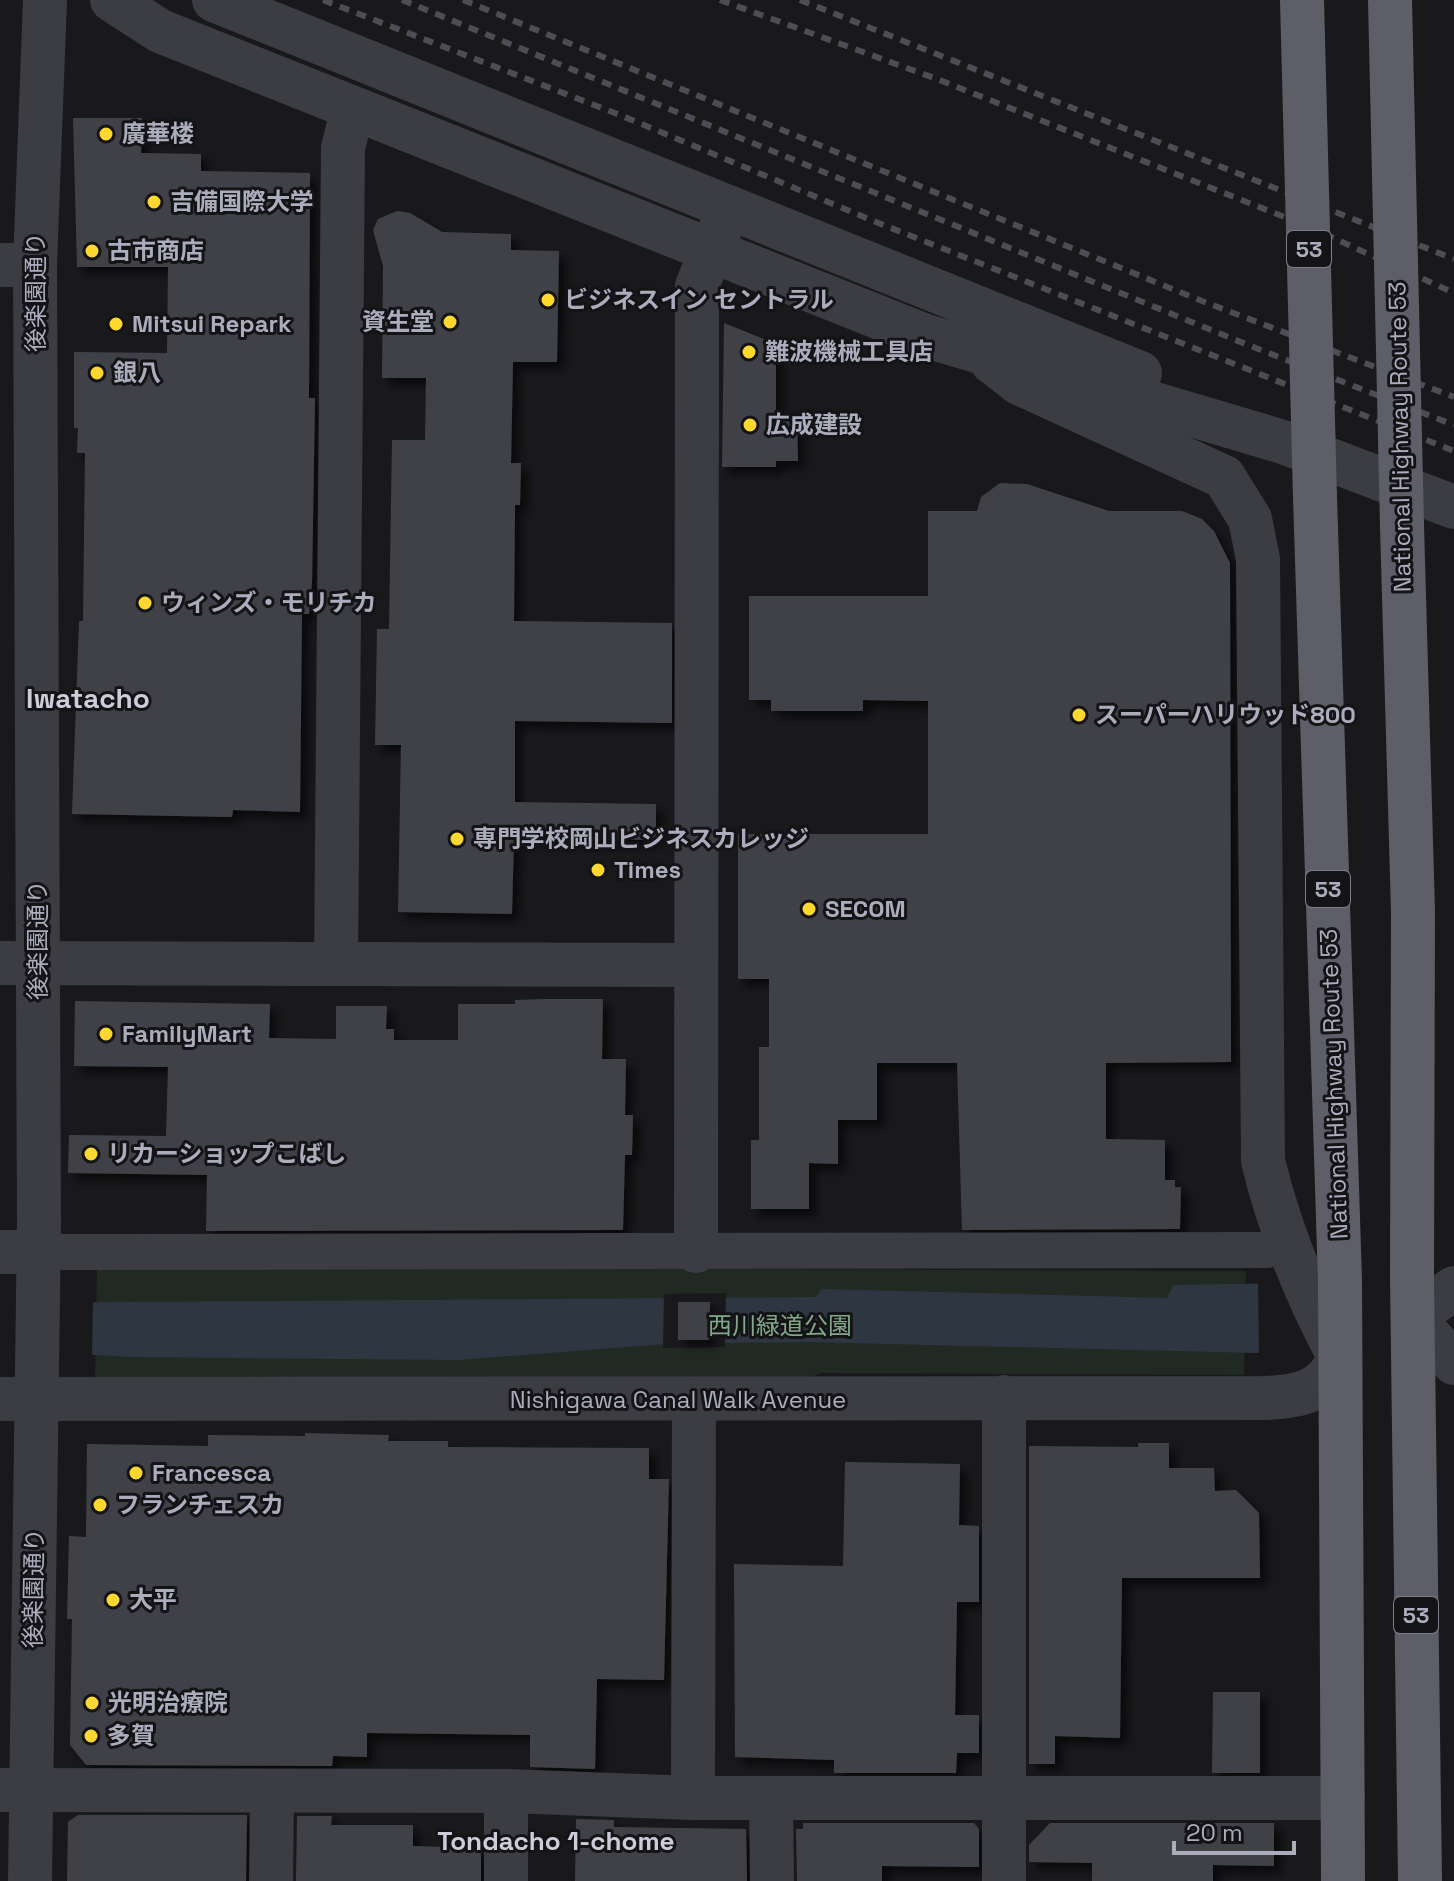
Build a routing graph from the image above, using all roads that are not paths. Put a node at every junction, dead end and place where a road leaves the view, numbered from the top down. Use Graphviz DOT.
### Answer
graph roads {
  1 [pos="45,0"];
  2 [pos="112,0"];
  3 [pos="214,0"];
  4 [pos="1302,0"];
  5 [pos="1390,0"];
  6 [pos="353,108"];
  7 [pos="730,205"];
  8 [pos="712,249"];
  9 [pos="17,265"];
  10 [pos="984,356"];
  11 [pos="1283,442"];
  12 [pos="1454,507"];
  13 [pos="19,963"];
  14 [pos="336,964"];
  15 [pos="694,965"];
  16 [pos="1267,1250"];
  17 [pos="696,1251"];
  18 [pos="25,1264"];
  19 [pos="1321,1281"];
  20 [pos="1454,1288"];
  21 [pos="1426,1331"];
  22 [pos="1339,1354"];
  23 [pos="1004,1397"];
  24 [pos="18,1399"];
  25 [pos="694,1401"];
  26 [pos="16,1790"];
  27 [pos="506,1791"];
  28 [pos="272,1793"];
  29 [pos="1004,1796"];
  30 [pos="693,1798"];
  31 [pos="771,1798"];
  32 [pos="1343,1798"];
  33 [pos="30,1881"];
  34 [pos="271,1881"];
  35 [pos="506,1881"];
  36 [pos="772,1881"];
  37 [pos="1004,1881"];
  38 [pos="1343,1881"];
  39 [pos="1420,1881"];
  1 -- 9 [label="street, 後楽園通り"];
  2 -- 6 [label="street"];
  3 -- 7 [label="street"];
  4 -- 19 [label="highway, National Highway Route 53 / 53, bridge"];
  5 -- 21 [label="highway, National Highway Route 53 / 53, bridge"];
  6 -- 8 [label="street"];
  6 -- 14 [label="street"];
  7 -- 8 [label="street"];
  7 -- 11 [label="street"];
  8 -- 10 [label="street"];
  8 -- 15 [label="street"];
  9 -- 13 [label="street, 後楽園通り"];
  10 -- 11 [label="street"];
  10 -- 19 [label="street"];
  11 -- 12 [label="street"];
  13 -- 14 [label="street"];
  13 -- 18 [label="street, 後楽園通り"];
  14 -- 15 [label="street"];
  15 -- 17 [label="street"];
  16 -- 17 [label="street"];
  17 -- 18 [label="street"];
  18 -- 24 [label="street, 後楽園通り"];
  19 -- 22 [label="highway, National Highway Route 53 / 53"];
  20 -- 21 [label="street"];
  21 -- 39 [label="highway, National Highway Route 53 / 53"];
  22 -- 23 [label="street, Nishigawa Canal Walk Avenue"];
  22 -- 32 [label="highway, National Highway Route 53 / 53"];
  23 -- 25 [label="street, Nishigawa Canal Walk Avenue"];
  23 -- 29 [label="street"];
  24 -- 25 [label="street, Nishigawa Canal Walk Avenue"];
  24 -- 26 [label="street, 後楽園通り"];
  25 -- 30 [label="street"];
  26 -- 28 [label="street"];
  26 -- 33 [label="street, 後楽園通り"];
  27 -- 28 [label="street"];
  27 -- 30 [label="street"];
  27 -- 35 [label="street"];
  28 -- 34 [label="street"];
  29 -- 31 [label="street"];
  29 -- 32 [label="street"];
  29 -- 37 [label="street"];
  30 -- 31 [label="street"];
  31 -- 36 [label="street"];
  32 -- 38 [label="highway, National Highway Route 53 / 53"];
}
